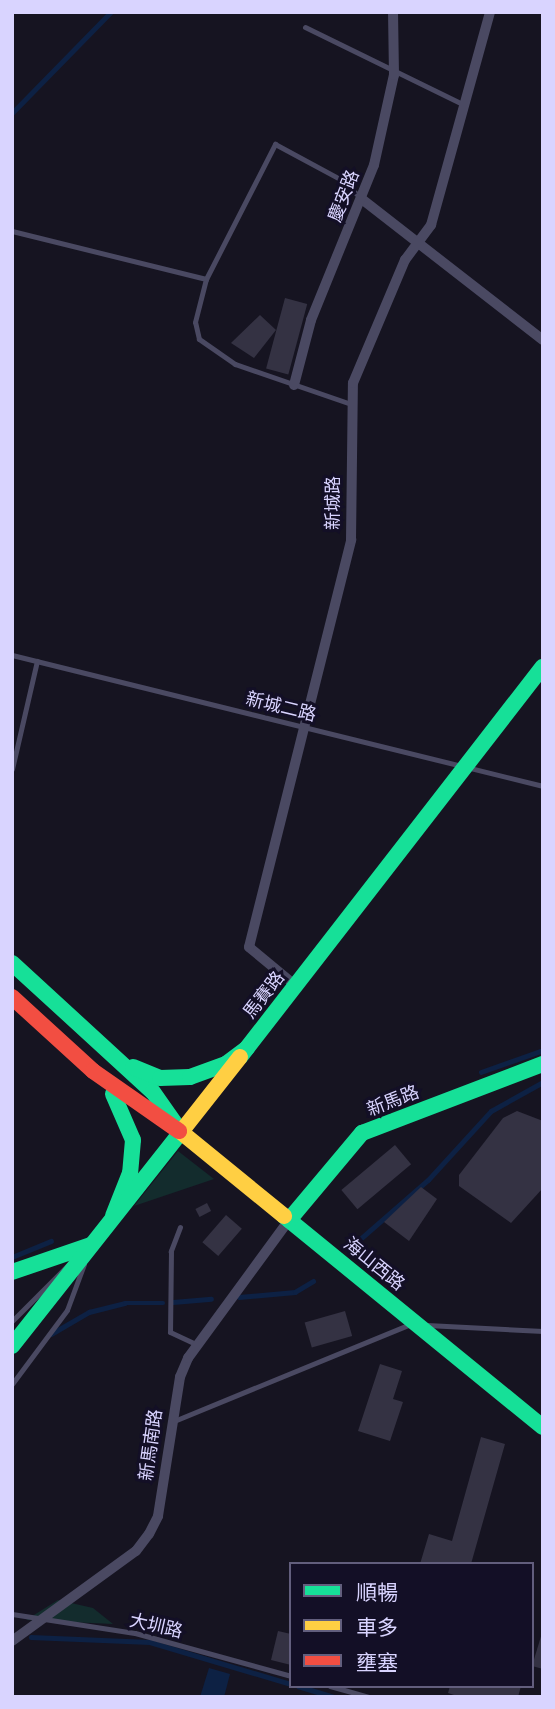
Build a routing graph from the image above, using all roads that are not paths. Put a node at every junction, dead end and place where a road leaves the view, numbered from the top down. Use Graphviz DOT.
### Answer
graph roads {
  1 [pos="394,12"];
  2 [pos="490,12"];
  3 [pos="304,27"];
  4 [pos="394,75"];
  5 [pos="464,105"];
  6 [pos="363,200"];
  7 [pos="12,231"];
  8 [pos="422,242"];
  9 [pos="206,279"];
  10 [pos="543,340"];
  11 [pos="294,385"];
  12 [pos="351,404"];
  13 [pos="12,655"];
  14 [pos="37,662"];
  15 [pos="543,667"];
  16 [pos="305,727"];
  17 [pos="463,767"];
  18 [pos="12,769"];
  19 [pos="543,786"];
  20 [pos="12,963"];
  21 [pos="296,986"];
  22 [pos="12,997"];
  23 [pos="247,1048"];
  24 [pos="120,1060"];
  25 [pos="543,1064"];
  26 [pos="93,1071"];
  27 [pos="181,1132"];
  28 [pos="113,1216"];
  29 [pos="289,1220"];
  30 [pos="180,1227"];
  31 [pos="92,1245"];
  32 [pos="12,1272"];
  33 [pos="12,1321"];
  34 [pos="415,1323"];
  35 [pos="543,1331"];
  36 [pos="196,1344"];
  37 [pos="12,1346"];
  38 [pos="12,1384"];
  39 [pos="171,1422"];
  40 [pos="543,1427"];
  41 [pos="12,1614"];
  42 [pos="41,1619"];
  43 [pos="12,1640"];
  44 [pos="289,1675"];
  45 [pos="337,1688"];
  46 [pos="369,1697"];
  1 -- 4 [label="street, 慶安路"];
  2 -- 5 [label="street, 新城路"];
  3 -- 4 [label="lane"];
  4 -- 5 [label="lane"];
  4 -- 6 [label="street, 慶安路"];
  5 -- 8 [label="street, 新城路"];
  6 -- 8 [label="street"];
  6 -- 9 [label="lane"];
  6 -- 11 [label="street, 慶安路"];
  7 -- 9 [label="lane"];
  8 -- 10 [label="street"];
  8 -- 12 [label="street, 新城路"];
  9 -- 11 [label="lane"];
  11 -- 12 [label="lane"];
  12 -- 16 [label="street, 新城路"];
  13 -- 14 [label="lane, 新城二路"];
  14 -- 16 [label="lane, 新城二路"];
  14 -- 18 [label="lane"];
  15 -- 17 [label="main road, 馬賽路"];
  16 -- 17 [label="lane, 新城二路"];
  16 -- 21 [label="street, 新城路"];
  17 -- 19 [label="lane, 新城二路"];
  17 -- 21 [label="main road, 馬賽路"];
  20 -- 24 [label="main road"];
  21 -- 23 [label="main road, 馬賽路"];
  22 -- 26 [label="main road"];
  23 -- 24 [label="main road"];
  23 -- 27 [label="main road, 馬賽路"];
  24 -- 27 [label="main road"];
  25 -- 29 [label="main road, 新馬路"];
  26 -- 27 [label="main road"];
  26 -- 28 [label="main road"];
  27 -- 28 [label="main road, 馬賽路"];
  27 -- 29 [label="main road, 海山西路"];
  28 -- 31 [label="main road, 馬賽路"];
  29 -- 34 [label="main road, 海山西路"];
  29 -- 36 [label="street, 新馬南路"];
  30 -- 36 [label="lane"];
  31 -- 32 [label="main road"];
  31 -- 33 [label="lane"];
  31 -- 37 [label="main road, 馬賽路"];
  31 -- 38 [label="lane"];
  34 -- 35 [label="lane"];
  34 -- 39 [label="lane"];
  34 -- 40 [label="main road, 海山西路"];
  36 -- 39 [label="street, 新馬南路"];
  39 -- 42 [label="street, 新馬南路"];
  41 -- 42 [label="lane, 大圳路"];
  42 -- 43 [label="street, 新馬南路"];
  42 -- 44 [label="lane, 大圳路"];
  45 -- 46 [label="lane"];
}
